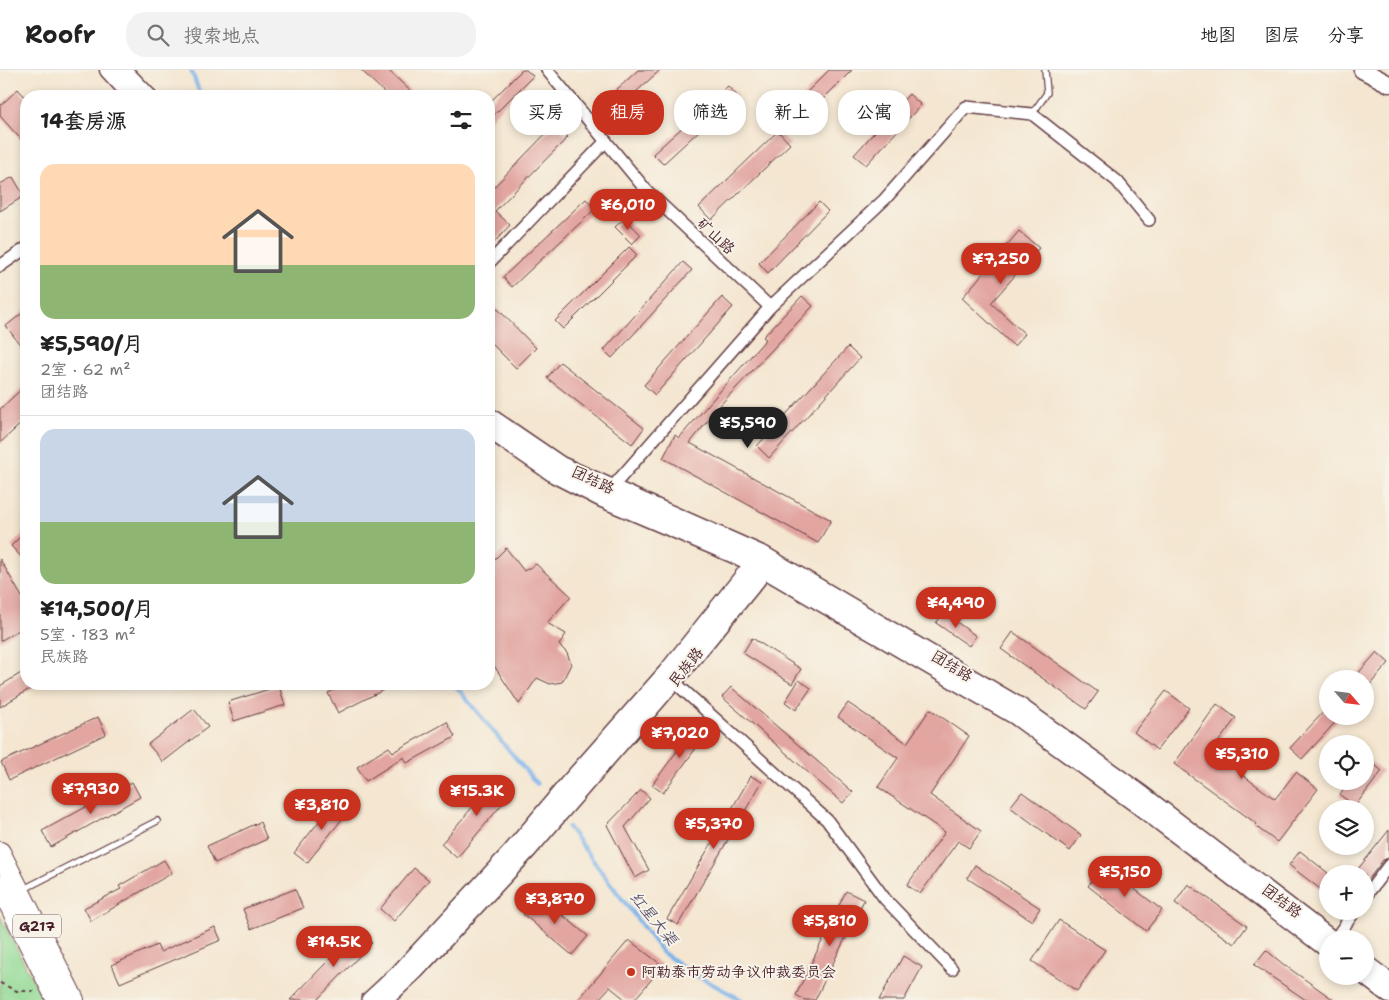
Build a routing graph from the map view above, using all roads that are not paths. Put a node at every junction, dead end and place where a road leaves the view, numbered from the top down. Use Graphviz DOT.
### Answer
graph roads {
  1 [pos="108,70"];
  2 [pos="123,70"];
  3 [pos="547,70"];
  4 [pos="1045,70"];
  5 [pos="1362,70"];
  6 [pos="1389,84"];
  7 [pos="126,90"];
  8 [pos="142,90"];
  9 [pos="1032,114"];
  10 [pos="606,141"];
  11 [pos="1149,220"];
  12 [pos="20,252"];
  13 [pos="495,257"];
  14 [pos="0,266"];
  15 [pos="770,307"];
  16 [pos="495,420"];
  17 [pos="495,434"];
  18 [pos="607,494"];
  19 [pos="763,562"];
  20 [pos="670,677"];
  21 [pos="157,821"];
  22 [pos="543,824"];
  23 [pos="0,852"];
  24 [pos="1389,864"];
  25 [pos="1374,885"];
  26 [pos="0,886"];
  27 [pos="20,891"];
  28 [pos="1348,920"];
  29 [pos="1321,930"];
  30 [pos="1340,930"];
  31 [pos="1319,943"];
  32 [pos="952,968"];
  33 [pos="1374,970"];
  34 [pos="1389,981"];
  35 [pos="1374,984"];
  36 [pos="1389,995"];
  37 [pos="57,1000"];
  38 [pos="74,1000"];
  39 [pos="369,1000"];
  40 [pos="385,1000"];
  1 -- 7 [label="main road"];
  2 -- 8 [label="main road"];
  3 -- 10 [label="street, 矿山路"];
  4 -- 9 [label="lane"];
  5 -- 6 [label="main road"];
  9 -- 11 [label="street"];
  9 -- 15 [label="street"];
  10 -- 13 [label="street"];
  10 -- 15 [label="street, 矿山路"];
  12 -- 14 [label="street"];
  15 -- 18 [label="street"];
  16 -- 18 [label="main road, 团结路"];
  17 -- 18 [label="main road, 团结路"];
  18 -- 19 [label="main road, 团结路"];
  19 -- 20 [label="street, 民族路"];
  19 -- 29 [label="main road, 团结路"];
  19 -- 31 [label="main road, 团结路"];
  20 -- 22 [label="street, 民族路"];
  20 -- 32 [label="street"];
  21 -- 27 [label="lane"];
  22 -- 39 [label="street"];
  22 -- 40 [label="street"];
  23 -- 27 [label="highway, G217"];
  24 -- 25 [label="street"];
  26 -- 37 [label="highway, G217"];
  27 -- 38 [label="highway, G217"];
  28 -- 30 [label="street"];
  33 -- 34 [label="main road"];
  35 -- 36 [label="main road"];
}
